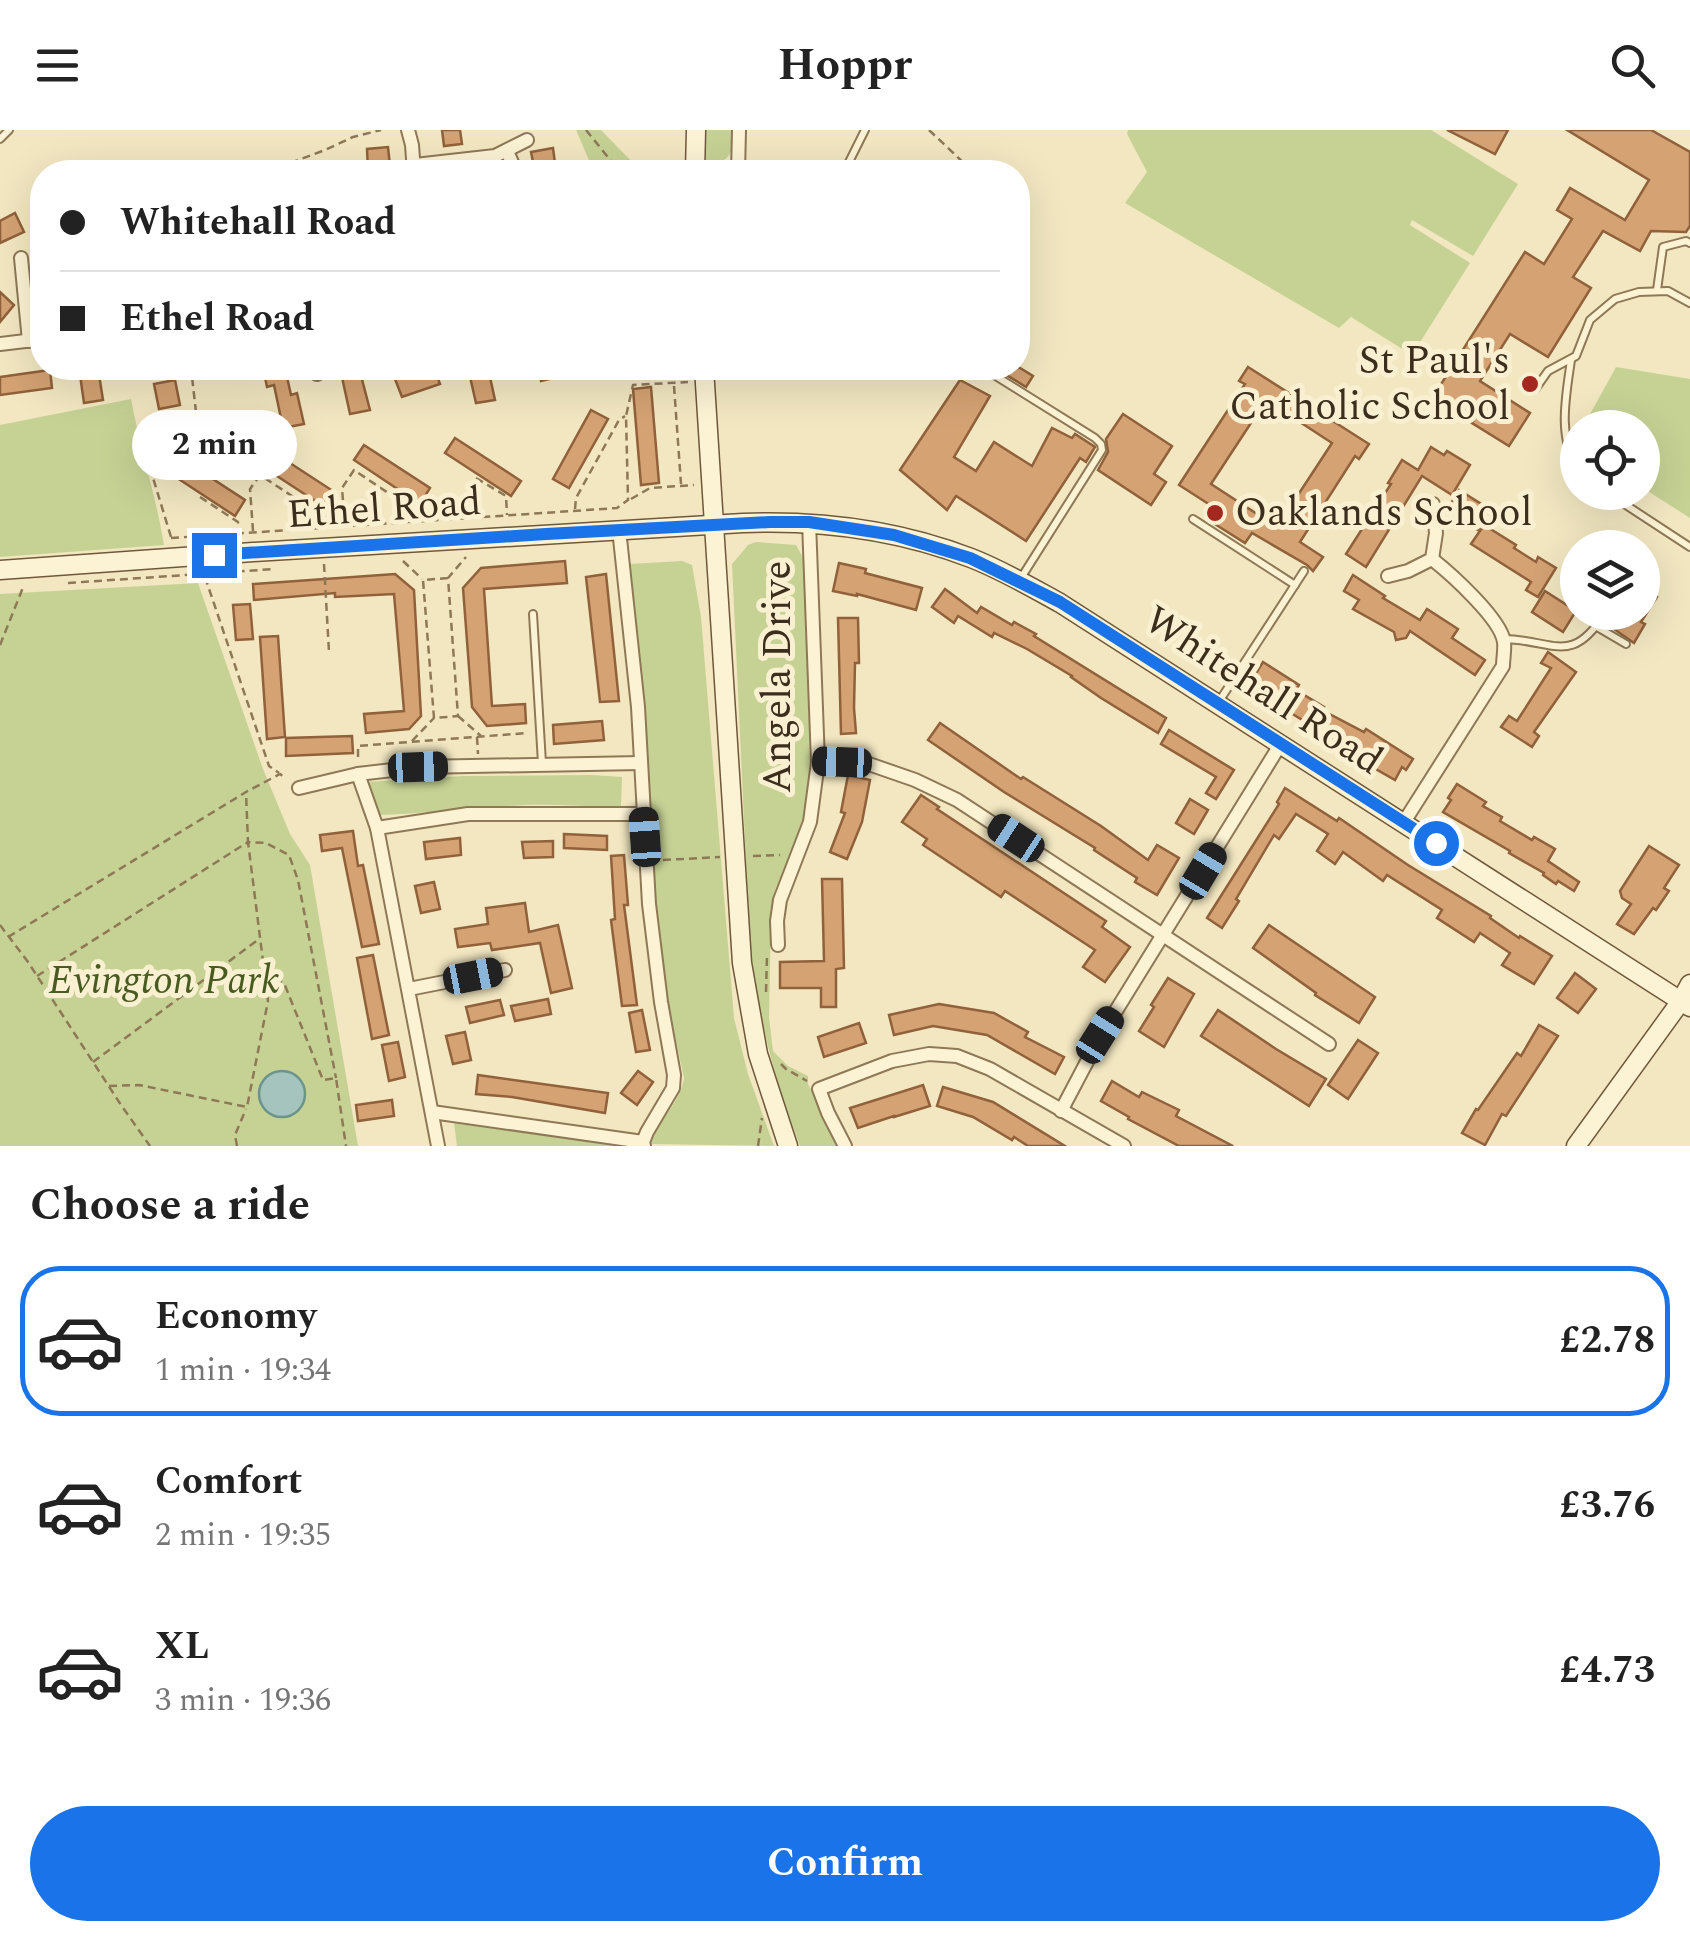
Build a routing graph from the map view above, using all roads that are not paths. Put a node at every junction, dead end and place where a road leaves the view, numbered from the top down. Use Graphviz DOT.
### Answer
graph roads {
  1 [pos="9,130"];
  2 [pos="408,130"];
  3 [pos="696,130"];
  4 [pos="739,130"];
  5 [pos="864,130"];
  6 [pos="0,139"];
  7 [pos="527,140"];
  8 [pos="508,151"];
  9 [pos="413,160"];
  10 [pos="465,160"];
  11 [pos="511,160"];
  12 [pos="695,160"];
  13 [pos="738,160"];
  14 [pos="850,160"];
  15 [pos="1690,243"];
  16 [pos="21,258"];
  17 [pos="1657,290"];
  18 [pos="1690,303"];
  19 [pos="30,307"];
  20 [pos="30,341"];
  21 [pos="0,344"];
  22 [pos="1571,360"];
  23 [pos="704,380"];
  24 [pos="1003,380"];
  25 [pos="1536,388"];
  26 [pos="1565,410"];
  27 [pos="1432,504"];
  28 [pos="1633,510"];
  29 [pos="1193,520"];
  30 [pos="809,522"];
  31 [pos="714,524"];
  32 [pos="619,530"];
  33 [pos="1690,548"];
  34 [pos="1432,559"];
  35 [pos="0,570"];
  36 [pos="1304,572"];
  37 [pos="1388,576"];
  38 [pos="1019,580"];
  39 [pos="1295,584"];
  40 [pos="532,614"];
  41 [pos="1594,630"];
  42 [pos="1600,630"];
  43 [pos="1504,640"];
  44 [pos="1626,644"];
  45 [pos="1217,704"];
  46 [pos="1280,745"];
  47 [pos="818,762"];
  48 [pos="641,763"];
  49 [pos="542,766"];
  50 [pos="358,774"];
  51 [pos="299,788"];
  52 [pos="644,814"];
  53 [pos="1404,822"];
  54 [pos="377,828"];
  55 [pos="1164,934"];
  56 [pos="778,944"];
  57 [pos="505,970"];
  58 [pos="1690,984"];
  59 [pos="409,989"];
  60 [pos="1685,1004"];
  61 [pos="1329,1044"];
  62 [pos="1062,1111"];
  63 [pos="432,1112"];
  64 [pos="644,1144"];
  65 [pos="438,1146"];
  66 [pos="788,1146"];
  67 [pos="845,1146"];
  68 [pos="1124,1146"];
  69 [pos="1576,1146"];
  1 -- 6 [label="lane"];
  2 -- 9 [label="street"];
  3 -- 12 [label="street"];
  4 -- 13 [label="street"];
  5 -- 14 [label="lane"];
  7 -- 8 [label="street"];
  8 -- 10 [label="street"];
  8 -- 11 [label="street"];
  15 -- 17 [label="lane"];
  16 -- 19 [label="street"];
  17 -- 18 [label="lane"];
  17 -- 22 [label="lane"];
  20 -- 21 [label="street"];
  22 -- 25 [label="lane"];
  22 -- 26 [label="lane"];
  23 -- 31 [label="street"];
  24 -- 38 [label="lane"];
  27 -- 34 [label="street"];
  28 -- 33 [label="lane"];
  29 -- 39 [label="lane"];
  30 -- 31 [label="street, Whitehall Road"];
  30 -- 38 [label="street, Whitehall Road"];
  30 -- 47 [label="street, Angela Drive"];
  31 -- 32 [label="street, Ethel Road"];
  31 -- 66 [label="street"];
  32 -- 35 [label="street, Ethel Road"];
  32 -- 48 [label="street"];
  34 -- 37 [label="street"];
  34 -- 43 [label="street"];
  36 -- 39 [label="lane"];
  38 -- 45 [label="street, Whitehall Road"];
  39 -- 45 [label="lane"];
  40 -- 49 [label="lane"];
  41 -- 43 [label="lane"];
  42 -- 44 [label="lane"];
  43 -- 53 [label="street"];
  45 -- 46 [label="street, Whitehall Road"];
  46 -- 53 [label="street, Whitehall Road"];
  46 -- 55 [label="street"];
  47 -- 55 [label="street"];
  47 -- 56 [label="street, Angela Drive"];
  48 -- 49 [label="street"];
  48 -- 52 [label="street"];
  49 -- 50 [label="street"];
  50 -- 51 [label="street"];
  50 -- 54 [label="street"];
  52 -- 54 [label="street"];
  52 -- 64 [label="street"];
  53 -- 60 [label="street, Whitehall Road"];
  54 -- 59 [label="street"];
  55 -- 61 [label="street"];
  55 -- 62 [label="street"];
  57 -- 59 [label="street"];
  58 -- 60 [label="street"];
  59 -- 63 [label="street"];
  60 -- 69 [label="street"];
  62 -- 67 [label="street"];
  62 -- 68 [label="street"];
  63 -- 64 [label="street"];
  63 -- 65 [label="street"];
}
